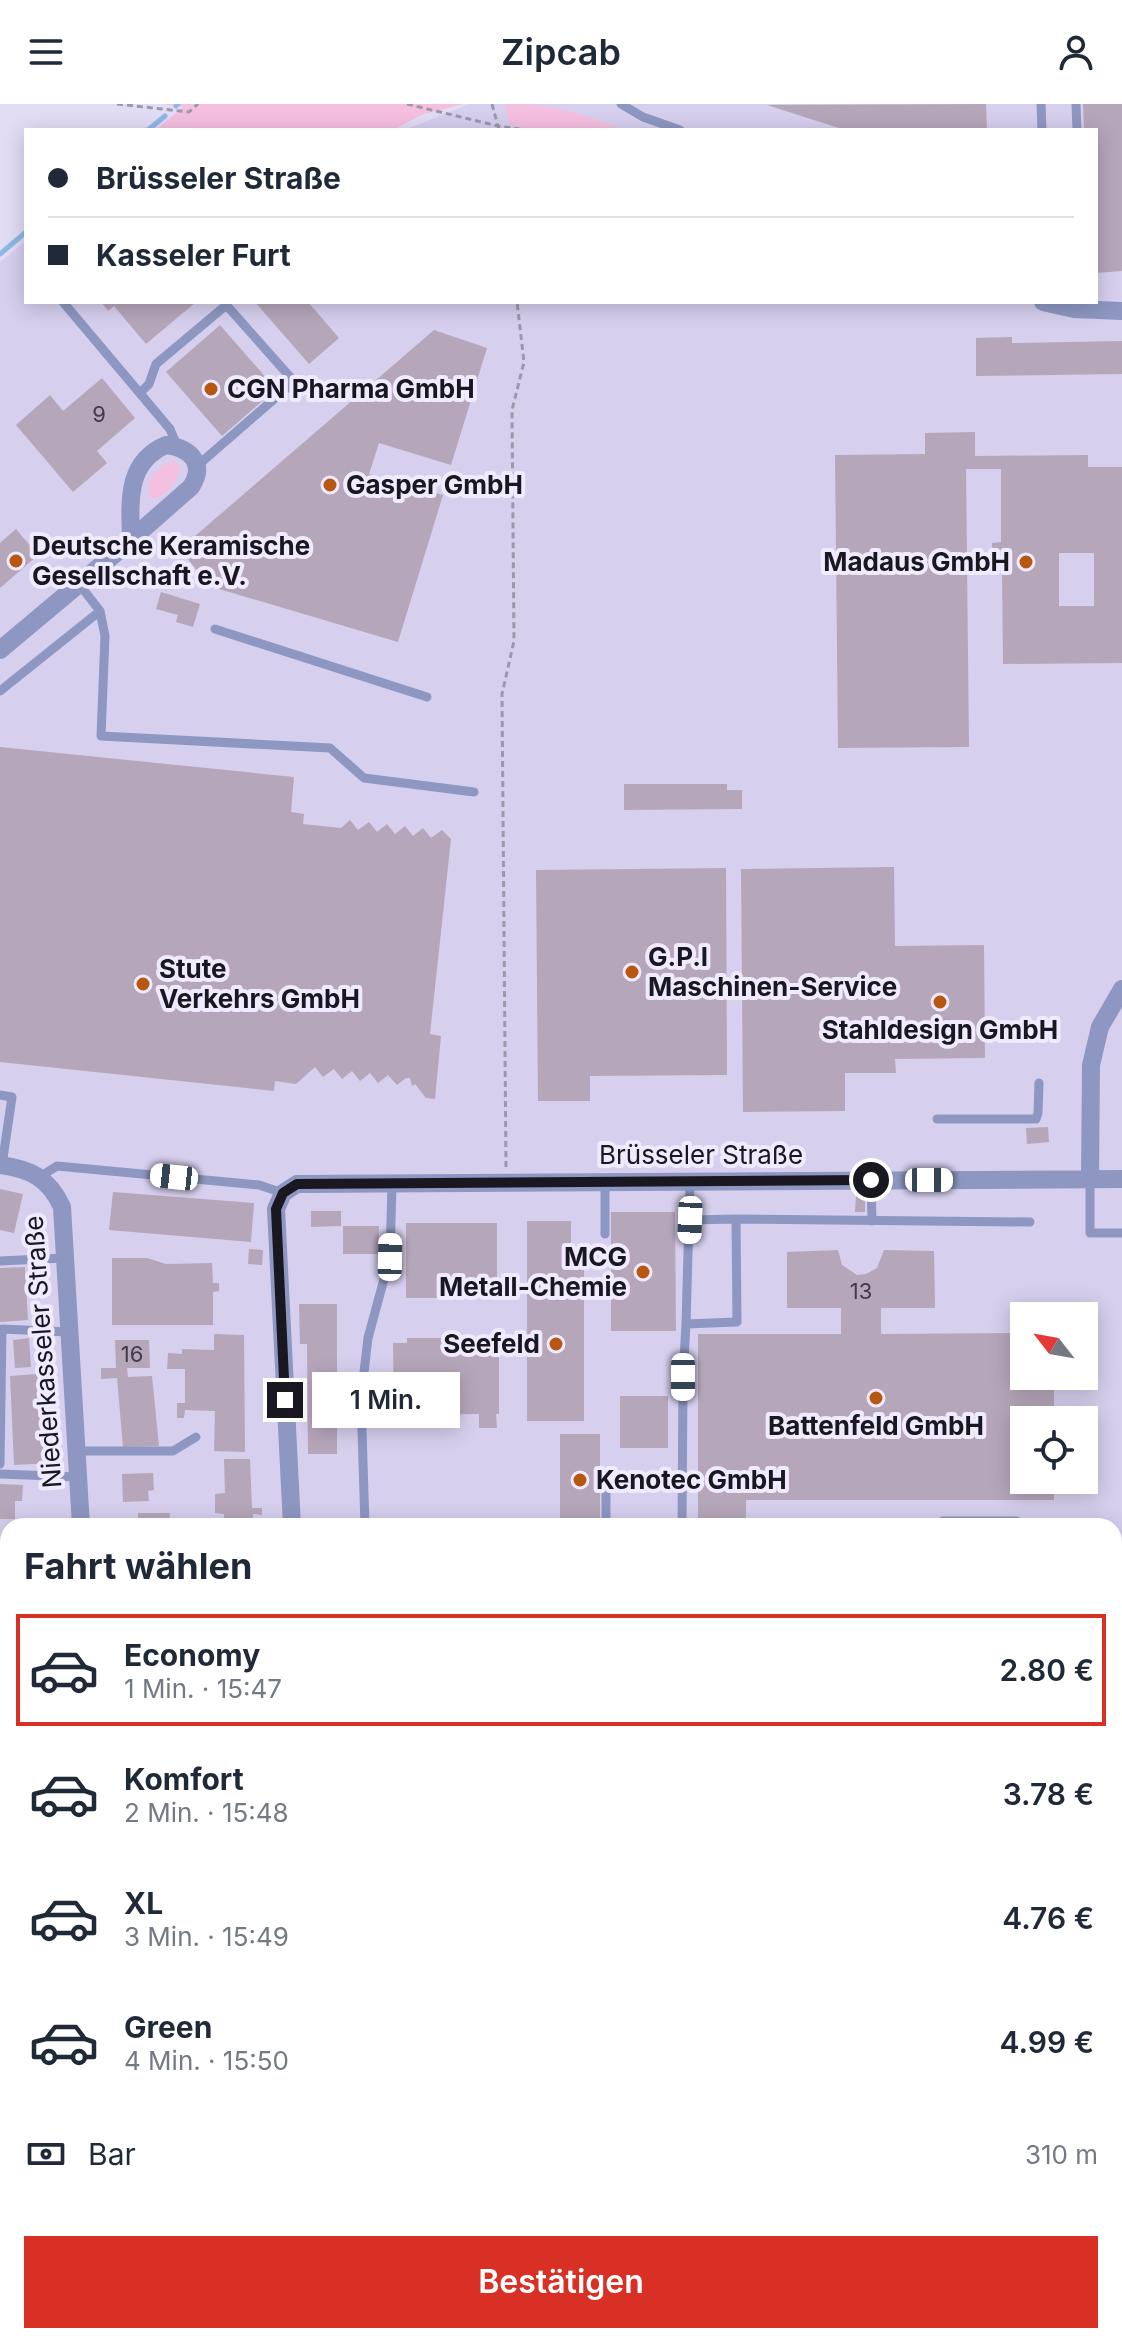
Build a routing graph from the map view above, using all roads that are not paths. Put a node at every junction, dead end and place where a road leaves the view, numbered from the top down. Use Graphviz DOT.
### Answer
graph roads {
  1 [pos="621,104"];
  2 [pos="1041,104"];
  3 [pos="1076,104"];
  4 [pos="674,128"];
  5 [pos="1042,128"];
  6 [pos="1077,128"];
  7 [pos="65,304"];
  8 [pos="1062,304"];
  9 [pos="1082,306"];
  10 [pos="1122,311"];
  11 [pos="140,393"];
  12 [pos="177,446"];
  13 [pos="197,466"];
  14 [pos="131,539"];
  15 [pos="78,584"];
  16 [pos="100,611"];
  17 [pos="215,629"];
  18 [pos="3,640"];
  19 [pos="0,691"];
  20 [pos="427,697"];
  21 [pos="474,792"];
  22 [pos="1122,989"];
  23 [pos="1039,1083"];
  24 [pos="0,1095"];
  25 [pos="937,1119"];
  26 [pos="1,1165"];
  27 [pos="41,1176"];
  28 [pos="1090,1179"];
  29 [pos="1122,1179"];
  30 [pos="871,1180"];
  31 [pos="690,1181"];
  32 [pos="605,1182"];
  33 [pos="392,1184"];
  34 [pos="283,1193"];
  35 [pos="736,1219"];
  36 [pos="690,1220"];
  37 [pos="872,1221"];
  38 [pos="1030,1222"];
  39 [pos="1122,1233"];
  40 [pos="605,1234"];
  41 [pos="64,1258"];
  42 [pos="0,1261"];
  43 [pos="686,1324"];
  44 [pos="1,1328"];
  45 [pos="68,1332"];
  46 [pos="196,1437"];
  47 [pos="76,1451"];
  48 [pos="0,1464"];
  49 [pos="606,1473"];
  50 [pos="0,1474"];
  51 [pos="78,1477"];
  52 [pos="81,1518"];
  53 [pos="292,1518"];
  54 [pos="365,1518"];
  55 [pos="606,1518"];
  56 [pos="682,1518"];
  1 -- 4 [label="lane"];
  2 -- 5 [label="lane"];
  3 -- 6 [label="lane"];
  7 -- 11 [label="lane"];
  8 -- 9 [label="street"];
  9 -- 10 [label="street"];
  11 -- 12 [label="lane"];
  11 -- 13 [label="lane"];
  12 -- 13 [label="street"];
  12 -- 14 [label="street"];
  13 -- 14 [label="street"];
  14 -- 15 [label="street"];
  15 -- 16 [label="lane"];
  15 -- 18 [label="street"];
  16 -- 19 [label="lane"];
  16 -- 21 [label="lane"];
  17 -- 20 [label="lane"];
  22 -- 28 [label="street"];
  23 -- 25 [label="lane"];
  24 -- 26 [label="lane"];
  26 -- 27 [label="street, Niederkasseler Straße"];
  27 -- 34 [label="lane"];
  27 -- 41 [label="street, Niederkasseler Straße"];
  28 -- 29 [label="street, Brüsseler Straße"];
  28 -- 30 [label="street, Brüsseler Straße"];
  28 -- 39 [label="lane"];
  30 -- 31 [label="street, Brüsseler Straße"];
  30 -- 37 [label="lane"];
  31 -- 32 [label="street, Brüsseler Straße"];
  31 -- 36 [label="lane"];
  32 -- 33 [label="street, Brüsseler Straße"];
  32 -- 40 [label="lane"];
  33 -- 34 [label="street, Brüsseler Straße"];
  33 -- 54 [label="lane"];
  34 -- 53 [label="street"];
  35 -- 36 [label="lane"];
  35 -- 37 [label="lane"];
  35 -- 43 [label="lane"];
  36 -- 43 [label="lane"];
  37 -- 38 [label="lane"];
  41 -- 42 [label="lane"];
  41 -- 45 [label="street, Niederkasseler Straße"];
  43 -- 56 [label="lane"];
  44 -- 45 [label="lane"];
  44 -- 48 [label="lane"];
  45 -- 47 [label="street, Niederkasseler Straße"];
  46 -- 47 [label="lane"];
  47 -- 51 [label="street, Niederkasseler Straße"];
  49 -- 55 [label="lane"];
  50 -- 51 [label="lane"];
  51 -- 52 [label="street, Niederkasseler Straße"];
}
